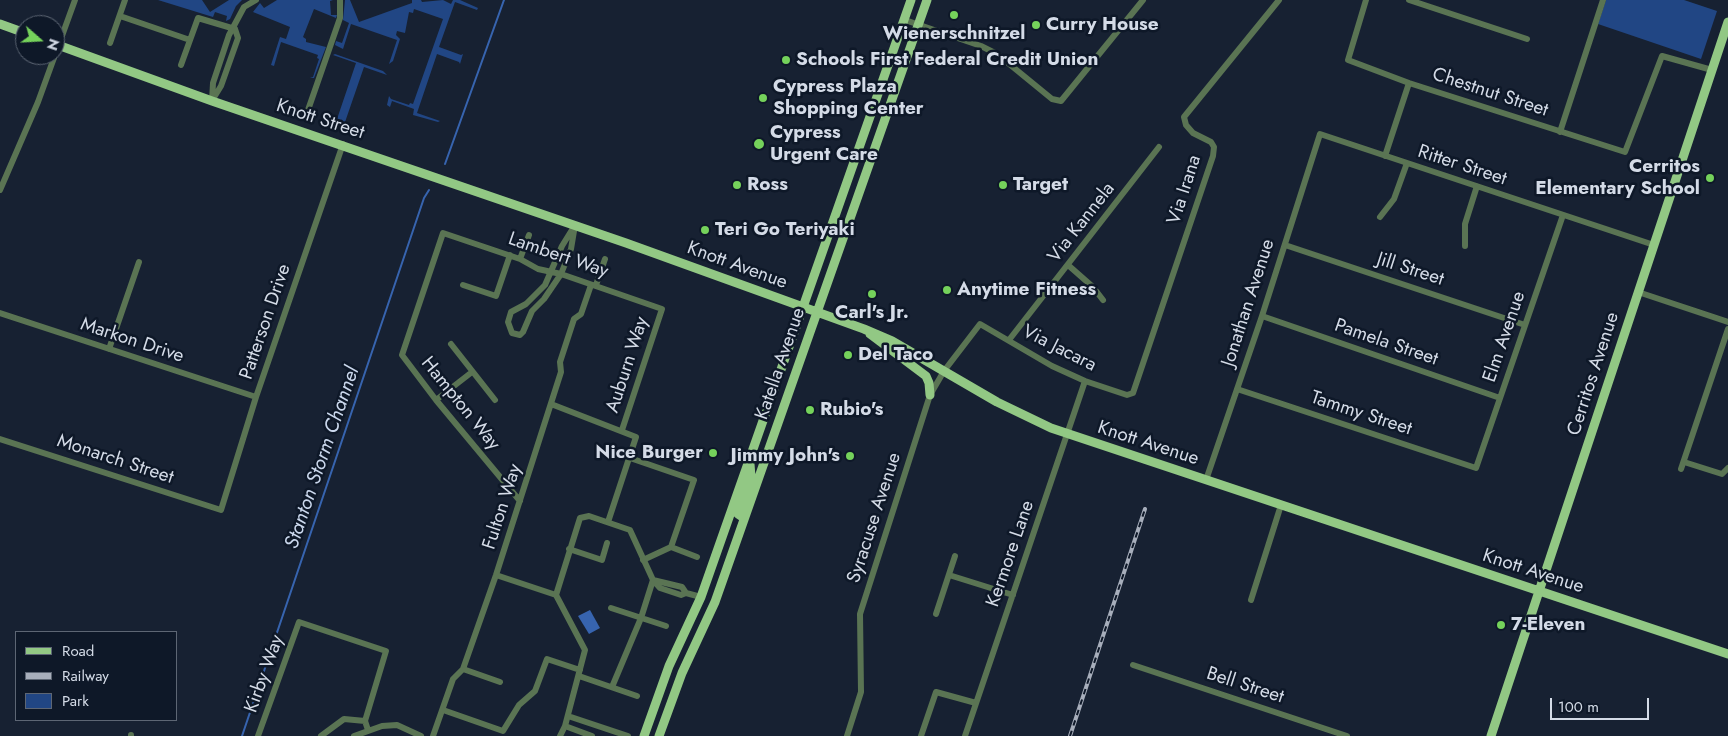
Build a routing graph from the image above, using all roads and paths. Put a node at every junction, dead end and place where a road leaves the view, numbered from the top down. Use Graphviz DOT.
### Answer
graph roads {
  1 [pos="76,0"];
  2 [pos="125,0"];
  3 [pos="256,0"];
  4 [pos="340,0"];
  5 [pos="911,0"];
  6 [pos="928,0"];
  7 [pos="1143,0"];
  8 [pos="1279,0"];
  9 [pos="1366,0"];
  10 [pos="1409,0"];
  11 [pos="1603,0"];
  12 [pos="120,16"];
  13 [pos="905,20"];
  14 [pos="1728,22"];
  15 [pos="0,24"];
  16 [pos="918,25"];
  17 [pos="65,26"];
  18 [pos="235,28"];
  19 [pos="15,29"];
  20 [pos="1527,39"];
  21 [pos="190,40"];
  22 [pos="110,43"];
  23 [pos="65,48"];
  24 [pos="49,65"];
  25 [pos="181,65"];
  26 [pos="1712,70"];
  27 [pos="1409,83"];
  28 [pos="212,100"];
  29 [pos="308,110"];
  30 [pos="1560,132"];
  31 [pos="1319,135"];
  32 [pos="343,144"];
  33 [pos="1160,147"];
  34 [pos="1385,156"];
  35 [pos="1407,163"];
  36 [pos="1477,186"];
  37 [pos="0,190"];
  38 [pos="1563,215"];
  39 [pos="1380,217"];
  40 [pos="575,225"];
  41 [pos="443,233"];
  42 [pos="529,235"];
  43 [pos="1285,245"];
  44 [pos="1654,245"];
  45 [pos="1465,246"];
  46 [pos="510,255"];
  47 [pos="520,259"];
  48 [pos="604,259"];
  49 [pos="139,262"];
  50 [pos="1068,265"];
  51 [pos="552,273"];
  52 [pos="562,274"];
  53 [pos="463,285"];
  54 [pos="594,285"];
  55 [pos="1638,292"];
  56 [pos="1103,300"];
  57 [pos="526,304"];
  58 [pos="802,308"];
  59 [pos="662,309"];
  60 [pos="532,311"];
  61 [pos="0,313"];
  62 [pos="816,313"];
  63 [pos="1262,316"];
  64 [pos="1728,322"];
  65 [pos="980,324"];
  66 [pos="1525,325"];
  67 [pos="864,329"];
  68 [pos="1728,329"];
  69 [pos="1008,340"];
  70 [pos="451,344"];
  71 [pos="109,349"];
  72 [pos="944,371"];
  73 [pos="472,372"];
  74 [pos="1085,381"];
  75 [pos="1237,389"];
  76 [pos="930,395"];
  77 [pos="1128,395"];
  78 [pos="256,397"];
  79 [pos="1500,398"];
  80 [pos="436,400"];
  81 [pos="495,400"];
  82 [pos="551,404"];
  83 [pos="622,430"];
  84 [pos="1068,434"];
  85 [pos="0,438"];
  86 [pos="630,458"];
  87 [pos="750,458"];
  88 [pos="1684,462"];
  89 [pos="1476,468"];
  90 [pos="1728,468"];
  91 [pos="1681,470"];
  92 [pos="1206,480"];
  93 [pos="520,501"];
  94 [pos="1281,505"];
  95 [pos="221,510"];
  96 [pos="744,518"];
  97 [pos="608,522"];
  98 [pos="607,543"];
  99 [pos="671,547"];
  100 [pos="569,549"];
  101 [pos="955,556"];
  102 [pos="697,557"];
  103 [pos="643,560"];
  104 [pos="496,574"];
  105 [pos="949,575"];
  106 [pos="653,580"];
  107 [pos="1539,591"];
  108 [pos="556,595"];
  109 [pos="1013,595"];
  110 [pos="701,597"];
  111 [pos="1251,600"];
  112 [pos="611,608"];
  113 [pos="936,614"];
  114 [pos="640,618"];
  115 [pos="666,626"];
  116 [pos="1728,654"];
  117 [pos="1133,665"];
  118 [pos="463,669"];
  119 [pos="580,673"];
  120 [pos="500,682"];
  121 [pos="612,687"];
  122 [pos="637,696"];
  123 [pos="976,703"];
  124 [pos="442,710"];
  125 [pos="568,716"];
  126 [pos="365,721"];
  127 [pos="564,726"];
  128 [pos="368,730"];
  129 [pos="258,736"];
  130 [pos="320,736"];
  131 [pos="354,736"];
  132 [pos="421,736"];
  133 [pos="433,736"];
  134 [pos="560,736"];
  135 [pos="592,736"];
  136 [pos="628,736"];
  137 [pos="644,736"];
  138 [pos="659,736"];
  139 [pos="847,736"];
  140 [pos="921,736"];
  141 [pos="966,736"];
  142 [pos="1347,736"];
  143 [pos="1491,736"];
  1 -- 17 [label="street"];
  2 -- 12 [label="street"];
  3 -- 18 [label="street"];
  4 -- 29 [label="street"];
  5 -- 13 [label="main road, Katella Avenue"];
  6 -- 16 [label="main road, Katella Avenue"];
  7 -- 16 [label="street"];
  8 -- 77 [label="street, Via Irana"];
  9 -- 27 [label="street, Chestnut Street"];
  10 -- 20 [label="street"];
  11 -- 30 [label="street"];
  12 -- 21 [label="street"];
  12 -- 22 [label="street"];
  13 -- 16 [label="street"];
  13 -- 58 [label="main road, Katella Avenue"];
  14 -- 26 [label="main road, Cerritos Avenue"];
  15 -- 19 [label="main road"];
  16 -- 62 [label="main road, Katella Avenue"];
  18 -- 21 [label="street"];
  18 -- 28 [label="street"];
  21 -- 25 [label="street"];
  23 -- 28 [label="main road, Knott Street"];
  24 -- 37 [label="street"];
  26 -- 30 [label="street, Chestnut Street"];
  26 -- 44 [label="main road, Cerritos Avenue"];
  27 -- 30 [label="street, Chestnut Street"];
  27 -- 34 [label="street"];
  28 -- 32 [label="main road, Knott Street"];
  31 -- 34 [label="street, Ritter Street"];
  31 -- 43 [label="street, Jonathan Avenue"];
  32 -- 40 [label="main road, Knott Street"];
  32 -- 78 [label="street, Patterson Drive"];
  33 -- 50 [label="street, Via Kannela"];
  34 -- 35 [label="street, Ritter Street"];
  35 -- 36 [label="street, Ritter Street"];
  35 -- 39 [label="street"];
  36 -- 38 [label="street, Ritter Street"];
  36 -- 45 [label="street"];
  38 -- 44 [label="street, Ritter Street"];
  38 -- 66 [label="street, Elm Avenue"];
  40 -- 51 [label="street"];
  40 -- 52 [label="street"];
  40 -- 58 [label="main road, Knott Avenue"];
  41 -- 46 [label="street, Lambert Way"];
  41 -- 80 [label="street, Hampton Way"];
  42 -- 47 [label="street"];
  43 -- 63 [label="street, Jonathan Avenue"];
  43 -- 66 [label="street, Jill Street"];
  44 -- 55 [label="main road, Cerritos Avenue"];
  46 -- 47 [label="street, Lambert Way"];
  46 -- 53 [label="street"];
  47 -- 51 [label="street, Lambert Way"];
  48 -- 54 [label="street, Fulton Way"];
  49 -- 71 [label="street"];
  50 -- 56 [label="street"];
  50 -- 69 [label="street, Via Kannela"];
  51 -- 52 [label="street, Lambert Way"];
  51 -- 57 [label="street"];
  52 -- 54 [label="street, Lambert Way"];
  52 -- 60 [label="street"];
  54 -- 59 [label="street, Lambert Way"];
  54 -- 82 [label="street, Fulton Way"];
  55 -- 64 [label="street"];
  55 -- 107 [label="main road, Cerritos Avenue"];
  57 -- 60 [label="street"];
  57 -- 60 [label="street"];
  58 -- 62 [label="main road, Knott Avenue"];
  58 -- 87 [label="main road, Katella Avenue"];
  59 -- 83 [label="street, Auburn Way"];
  61 -- 71 [label="street, Markon Drive"];
  62 -- 67 [label="main road, Knott Avenue"];
  62 -- 96 [label="main road, Katella Avenue"];
  63 -- 75 [label="street, Jonathan Avenue"];
  63 -- 79 [label="street, Pamela Street"];
  65 -- 69 [label="street, Via Jacara"];
  65 -- 72 [label="street, Syracuse Avenue"];
  66 -- 79 [label="street, Elm Avenue"];
  67 -- 72 [label="main road, Knott Avenue"];
  67 -- 76 [label="main road"];
  68 -- 88 [label="street"];
  69 -- 74 [label="street, Via Jacara"];
  70 -- 73 [label="street"];
  71 -- 78 [label="street, Markon Drive"];
  72 -- 76 [label="street, Syracuse Avenue"];
  72 -- 84 [label="main road, Knott Avenue"];
  73 -- 80 [label="street"];
  73 -- 81 [label="street"];
  74 -- 77 [label="street, Via Jacara"];
  74 -- 84 [label="street, Kermore Lane"];
  75 -- 89 [label="street, Tammy Street"];
  75 -- 92 [label="street, Jonathan Avenue"];
  76 -- 139 [label="street, Syracuse Avenue"];
  78 -- 95 [label="street, Patterson Drive"];
  79 -- 89 [label="street, Elm Avenue"];
  80 -- 93 [label="street, Hampton Way"];
  82 -- 83 [label="street"];
  82 -- 93 [label="street, Fulton Way"];
  83 -- 86 [label="street"];
  84 -- 92 [label="main road, Knott Avenue"];
  84 -- 109 [label="street, Kermore Lane"];
  85 -- 95 [label="street, Monarch Street"];
  86 -- 97 [label="street"];
  86 -- 99 [label="street"];
  87 -- 96 [label="main road"];
  87 -- 110 [label="main road, Katella Avenue"];
  88 -- 90 [label="street"];
  88 -- 91 [label="street"];
  92 -- 94 [label="main road, Knott Avenue"];
  93 -- 104 [label="street, Fulton Way"];
  94 -- 107 [label="main road, Knott Avenue"];
  94 -- 111 [label="street"];
  96 -- 138 [label="main road, Katella Avenue"];
  97 -- 100 [label="street"];
  97 -- 103 [label="street"];
  98 -- 100 [label="street"];
  99 -- 102 [label="street"];
  99 -- 103 [label="street"];
  100 -- 108 [label="street"];
  101 -- 105 [label="street"];
  103 -- 106 [label="street"];
  104 -- 108 [label="street"];
  104 -- 118 [label="street, Fulton Way"];
  105 -- 109 [label="street"];
  105 -- 113 [label="street"];
  106 -- 110 [label="street"];
  106 -- 114 [label="street"];
  107 -- 116 [label="main road, Knott Avenue"];
  107 -- 143 [label="main road, Cerritos Avenue"];
  108 -- 119 [label="street"];
  109 -- 123 [label="street, Kermore Lane"];
  110 -- 137 [label="main road, Katella Avenue"];
  112 -- 114 [label="street"];
  114 -- 115 [label="street"];
  114 -- 121 [label="street"];
  117 -- 142 [label="street, Bell Street"];
  118 -- 120 [label="street"];
  118 -- 124 [label="street, Fulton Way"];
  119 -- 121 [label="street"];
  119 -- 124 [label="street"];
  119 -- 125 [label="street"];
  121 -- 122 [label="street"];
  123 -- 140 [label="street"];
  123 -- 141 [label="street, Kermore Lane"];
  124 -- 133 [label="street, Fulton Way"];
  125 -- 127 [label="street"];
  125 -- 136 [label="street"];
  126 -- 128 [label="street"];
  126 -- 129 [label="street, Kirby Way"];
  126 -- 130 [label="street"];
  127 -- 134 [label="street"];
  127 -- 135 [label="street"];
  128 -- 131 [label="street"];
  128 -- 132 [label="street"];
}
